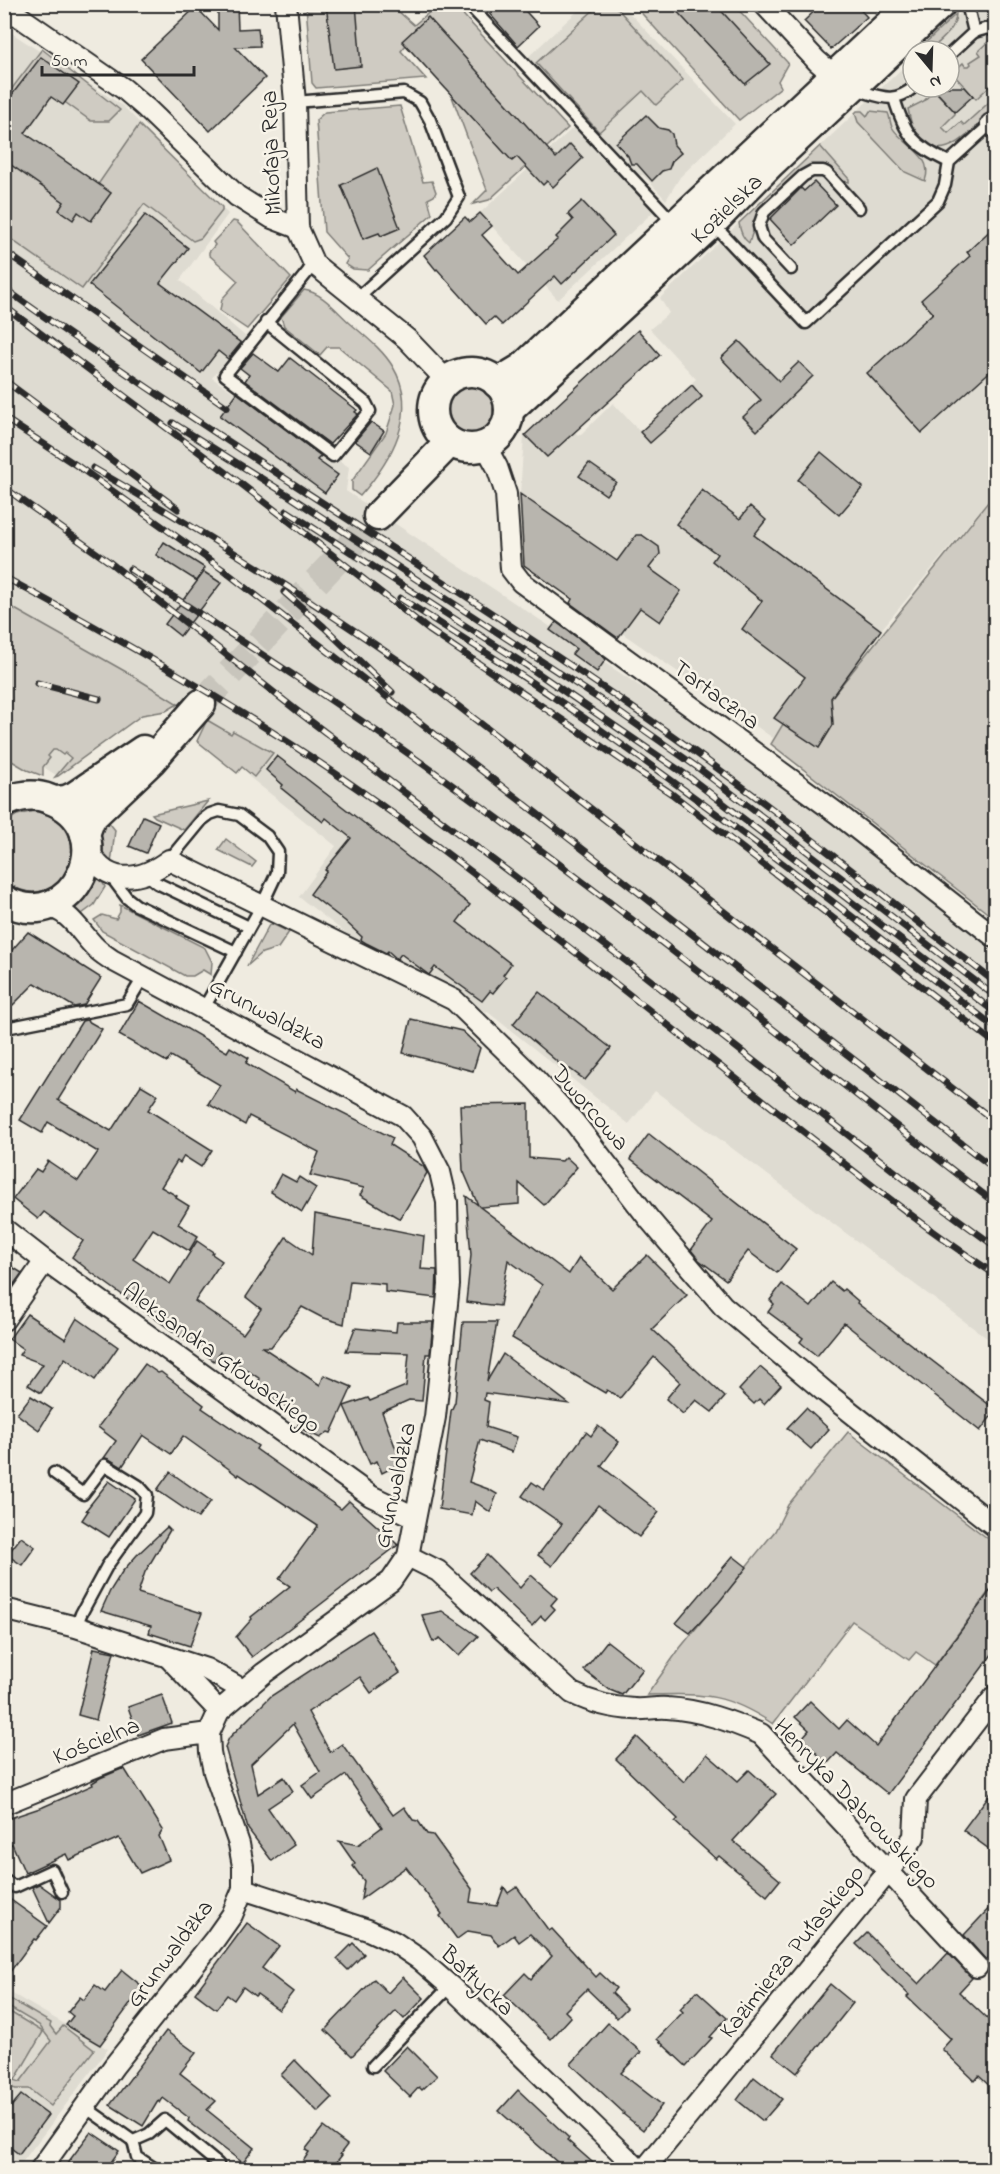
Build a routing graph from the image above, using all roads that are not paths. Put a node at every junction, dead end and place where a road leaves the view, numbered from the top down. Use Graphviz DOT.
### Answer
graph roads {
  1 [pos="286,4"];
  2 [pos="468,4"];
  3 [pos="764,4"];
  4 [pos="911,4"];
  5 [pos="941,4"];
  6 [pos="968,4"];
  7 [pos="4,6"];
  8 [pos="974,32"];
  9 [pos="996,32"];
  10 [pos="961,44"];
  11 [pos="842,83"];
  12 [pos="901,96"];
  13 [pos="894,98"];
  14 [pos="295,102"];
  15 [pos="994,124"];
  16 [pos="949,162"];
  17 [pos="859,208"];
  18 [pos="712,223"];
  19 [pos="675,224"];
  20 [pos="298,228"];
  21 [pos="314,264"];
  22 [pos="791,269"];
  23 [pos="357,299"];
  24 [pos="266,322"];
  25 [pos="447,381"];
  26 [pos="497,383"];
  27 [pos="509,410"];
  28 [pos="450,442"];
  29 [pos="485,445"];
  30 [pos="378,516"];
  31 [pos="6,799"];
  32 [pos="57,801"];
  33 [pos="87,840"];
  34 [pos="170,860"];
  35 [pos="109,874"];
  36 [pos="146,874"];
  37 [pos="262,905"];
  38 [pos="19,908"];
  39 [pos="249,927"];
  40 [pos="996,938"];
  41 [pos="236,952"];
  42 [pos="144,976"];
  43 [pos="204,1008"];
  44 [pos="4,1021"];
  45 [pos="4,1229"];
  46 [pos="45,1261"];
  47 [pos="4,1320"];
  48 [pos="54,1473"];
  49 [pos="415,1517"];
  50 [pos="996,1527"];
  51 [pos="408,1556"];
  52 [pos="4,1609"];
  53 [pos="76,1627"];
  54 [pos="168,1657"];
  55 [pos="243,1690"];
  56 [pos="996,1695"];
  57 [pos="219,1711"];
  58 [pos="209,1733"];
  59 [pos="4,1804"];
  60 [pos="888,1872"];
  61 [pos="4,1880"];
  62 [pos="243,1889"];
  63 [pos="62,1892"];
  64 [pos="977,1967"];
  65 [pos="450,1986"];
  66 [pos="373,2066"];
  67 [pos="85,2107"];
  68 [pos="133,2140"];
  69 [pos="218,2164"];
  70 [pos="40,2169"];
  71 [pos="157,2169"];
  72 [pos="639,2169"];
  73 [pos="644,2169"];
  1 -- 14 [label="street, Mikołaja Reja"];
  2 -- 19 [label="lane"];
  3 -- 11 [label="street"];
  4 -- 11 [label="main road, Kozielska"];
  5 -- 11 [label="main road, Kozielska"];
  6 -- 8 [label="lane"];
  7 -- 20 [label="street"];
  8 -- 9 [label="lane"];
  8 -- 10 [label="lane"];
  11 -- 13 [label="lane"];
  11 -- 18 [label="main road, Kozielska"];
  11 -- 19 [label="main road, Kozielska"];
  12 -- 13 [label="lane"];
  13 -- 16 [label="lane"];
  14 -- 20 [label="street, Mikołaja Reja"];
  14 -- 23 [label="lane"];
  15 -- 16 [label="lane"];
  16 -- 18 [label="lane"];
  17 -- 22 [label="lane"];
  18 -- 27 [label="main road, Kozielska"];
  19 -- 26 [label="main road, Kozielska"];
  20 -- 21 [label="street, Mikołaja Reja"];
  21 -- 23 [label="street, Mikołaja Reja"];
  21 -- 24 [label="lane"];
  23 -- 25 [label="street, Mikołaja Reja"];
  24 -- 24 [label="lane"];
  25 -- 26 [label="main road"];
  25 -- 28 [label="main road"];
  26 -- 27 [label="main road"];
  27 -- 29 [label="main road"];
  28 -- 29 [label="main road"];
  28 -- 30 [label="main road"];
  29 -- 40 [label="street, Tartaczna"];
  31 -- 32 [label="main road"];
  32 -- 33 [label="main road"];
  32 -- 33 [label="main road"];
  33 -- 35 [label="street"];
  33 -- 38 [label="main road"];
  34 -- 36 [label="street"];
  34 -- 37 [label="street, Dworcowa"];
  34 -- 37 [label="lane"];
  35 -- 36 [label="street"];
  35 -- 41 [label="lane"];
  36 -- 39 [label="lane"];
  37 -- 39 [label="lane"];
  37 -- 50 [label="street, Dworcowa"];
  38 -- 42 [label="street, Grunwaldzka"];
  39 -- 41 [label="lane"];
  41 -- 43 [label="lane"];
  42 -- 43 [label="street, Grunwaldzka"];
  42 -- 44 [label="lane"];
  43 -- 49 [label="street, Grunwaldzka"];
  45 -- 46 [label="street, Aleksandra Głowackiego"];
  46 -- 47 [label="street"];
  46 -- 49 [label="street, Aleksandra Głowackiego"];
  48 -- 53 [label="lane"];
  49 -- 51 [label="street, Grunwaldzka"];
  51 -- 55 [label="street, Grunwaldzka"];
  51 -- 60 [label="street, Henryka Dąbrowskiego"];
  52 -- 53 [label="street"];
  53 -- 54 [label="street"];
  54 -- 55 [label="street"];
  54 -- 57 [label="street"];
  55 -- 57 [label="street, Grunwaldzka"];
  56 -- 60 [label="street, Kazimierza Pułaskiego"];
  57 -- 58 [label="street, Grunwaldzka"];
  58 -- 59 [label="street, Kościelna"];
  58 -- 62 [label="street, Grunwaldzka"];
  60 -- 64 [label="street, Henryka Dąbrowskiego"];
  60 -- 73 [label="street, Kazimierza Pułaskiego"];
  61 -- 63 [label="lane"];
  62 -- 65 [label="street, Bałtycka"];
  62 -- 67 [label="street, Grunwaldzka"];
  65 -- 66 [label="lane"];
  65 -- 72 [label="street, Bałtycka"];
  67 -- 68 [label="lane"];
  67 -- 70 [label="street, Grunwaldzka"];
  68 -- 69 [label="lane"];
  68 -- 71 [label="lane"];
}
